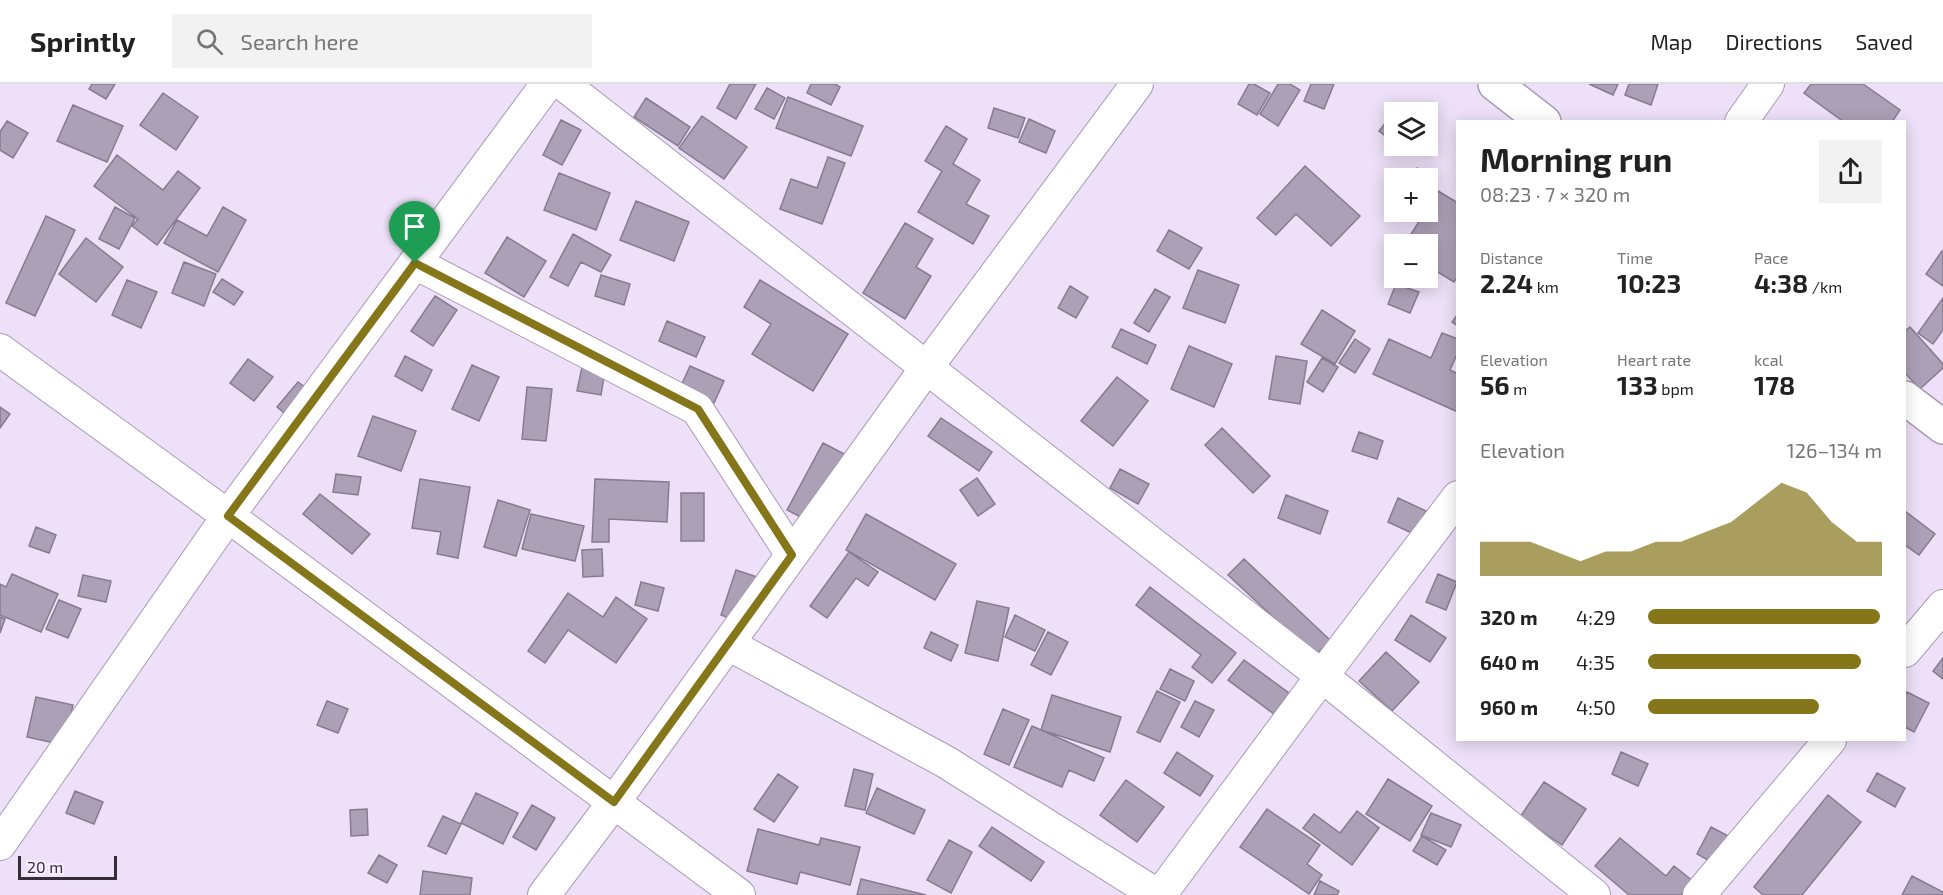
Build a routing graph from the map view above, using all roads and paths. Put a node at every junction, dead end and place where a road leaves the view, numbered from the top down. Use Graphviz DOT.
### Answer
graph roads {
  1 [pos="547,84"];
  2 [pos="563,84"];
  3 [pos="1137,84"];
  4 [pos="1495,84"];
  5 [pos="1768,84"];
  6 [pos="1541,120"];
  7 [pos="1742,120"];
  8 [pos="415,263"];
  9 [pos="0,350"];
  10 [pos="927,367"];
  11 [pos="1906,399"];
  12 [pos="1943,428"];
  13 [pos="1456,500"];
  14 [pos="228,516"];
  15 [pos="792,555"];
  16 [pos="1943,606"];
  17 [pos="728,644"];
  18 [pos="1906,650"];
  19 [pos="1322,676"];
  20 [pos="1829,741"];
  21 [pos="614,802"];
  22 [pos="0,844"];
  23 [pos="544,895"];
  24 [pos="739,895"];
  25 [pos="1159,895"];
  26 [pos="1594,895"];
  27 [pos="1699,895"];
  1 -- 8 [label="street"];
  2 -- 10 [label="street"];
  3 -- 10 [label="street"];
  4 -- 6 [label="highway"];
  5 -- 7 [label="street"];
  8 -- 14 [label="street"];
  8 -- 15 [label="street"];
  9 -- 14 [label="street"];
  10 -- 15 [label="street"];
  10 -- 19 [label="street"];
  11 -- 12 [label="highway"];
  13 -- 19 [label="street"];
  14 -- 21 [label="street"];
  14 -- 22 [label="street"];
  15 -- 17 [label="street"];
  16 -- 18 [label="street"];
  17 -- 21 [label="street"];
  17 -- 25 [label="street"];
  19 -- 25 [label="street"];
  19 -- 26 [label="street"];
  20 -- 27 [label="street"];
  21 -- 23 [label="street"];
  21 -- 24 [label="street"];
}
